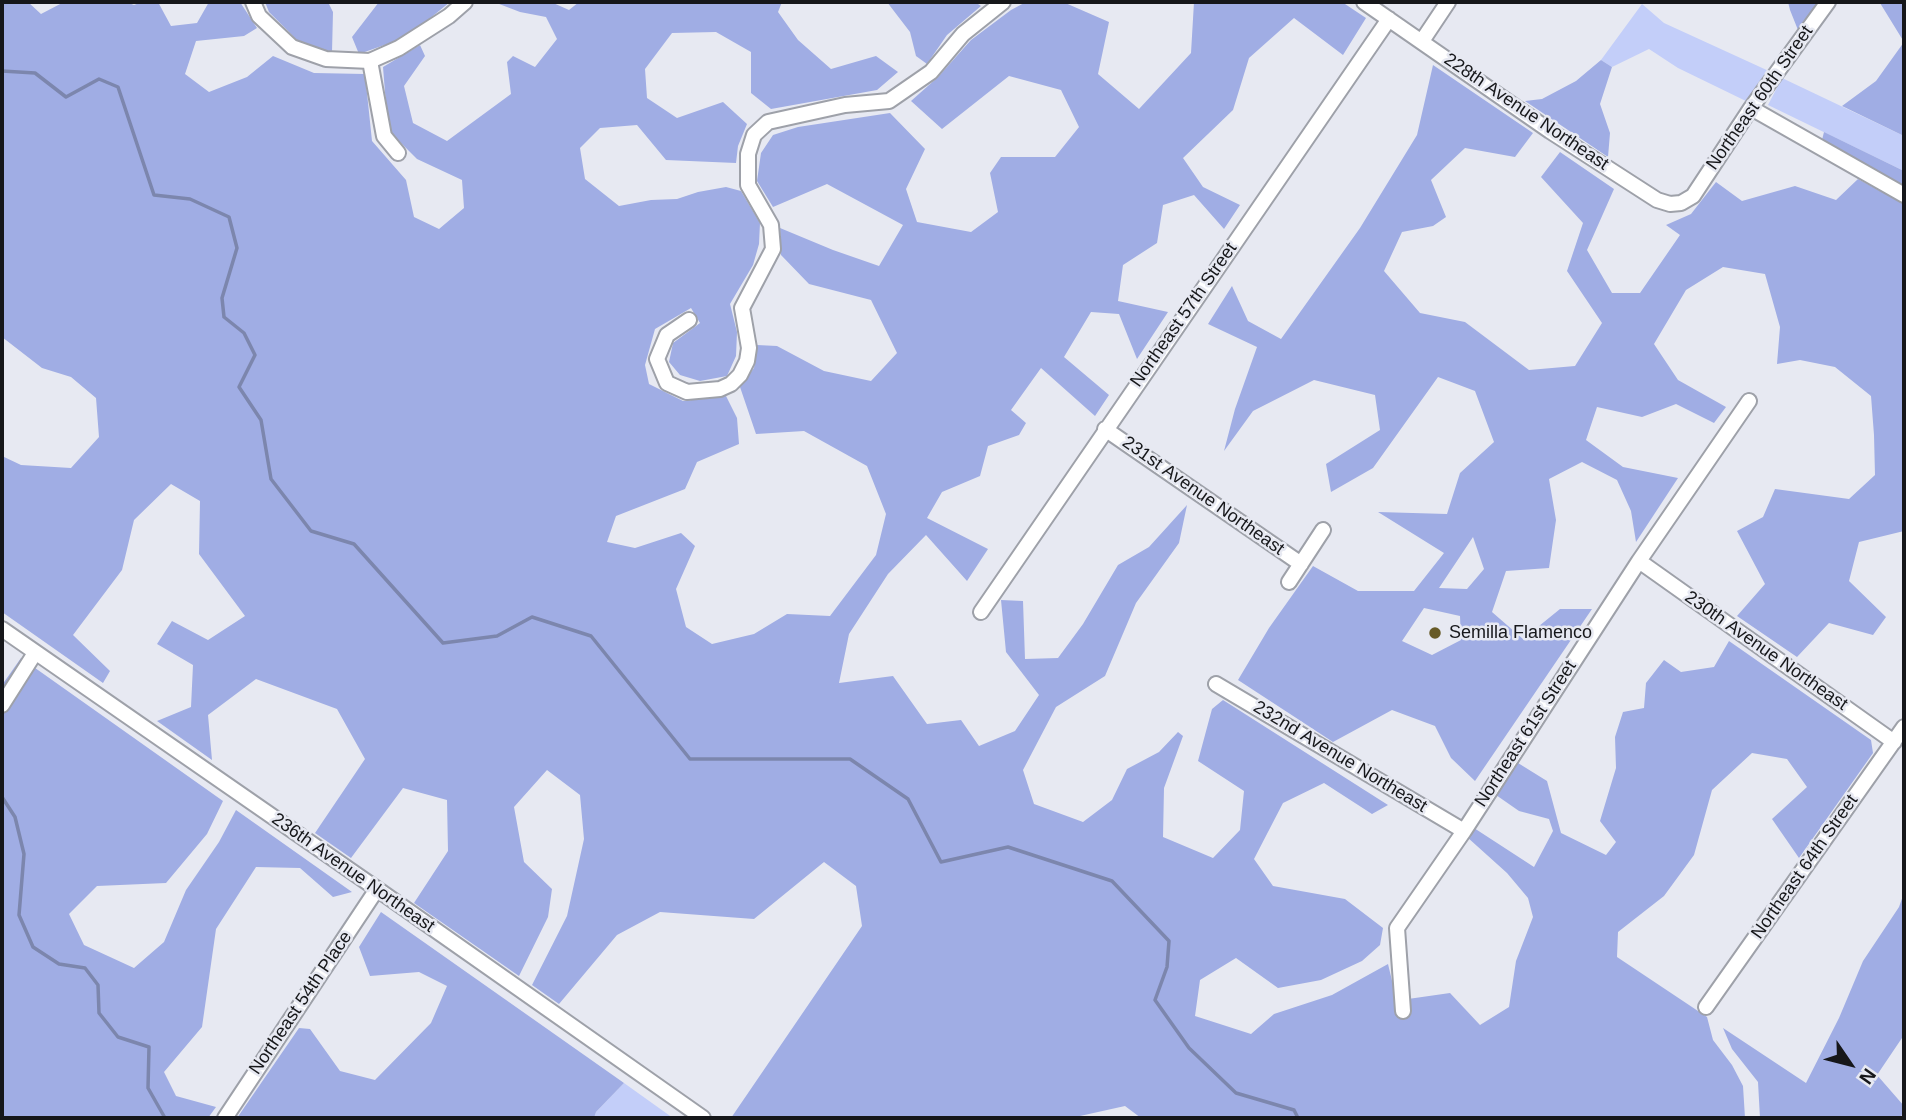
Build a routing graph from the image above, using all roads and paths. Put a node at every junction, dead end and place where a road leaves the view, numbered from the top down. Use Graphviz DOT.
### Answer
graph roads {
  1 [pos="253,2"];
  2 [pos="465,2"];
  3 [pos="1003,2"];
  4 [pos="1364,2"];
  5 [pos="1448,2"];
  6 [pos="1828,2"];
  7 [pos="1389,19"];
  8 [pos="1422,41"];
  9 [pos="370,61"];
  10 [pos="1752,108"];
  11 [pos="398,153"];
  12 [pos="1904,195"];
  13 [pos="1693,196"];
  14 [pos="689,320"];
  15 [pos="1749,401"];
  16 [pos="1105,429"];
  17 [pos="1323,530"];
  18 [pos="1639,561"];
  19 [pos="1301,564"];
  20 [pos="1289,582"];
  21 [pos="981,612"];
  22 [pos="2,629"];
  23 [pos="35,653"];
  24 [pos="1216,684"];
  25 [pos="2,705"];
  26 [pos="1904,727"];
  27 [pos="1894,742"];
  28 [pos="1464,831"];
  29 [pos="377,889"];
  30 [pos="1706,1007"];
  31 [pos="1403,1012"];
  32 [pos="225,1118"];
  33 [pos="703,1118"];
  1 -- 9 [label="street"];
  2 -- 9 [label="street"];
  3 -- 14 [label="street"];
  4 -- 7 [label="street, 228th Avenue Northeast"];
  5 -- 8 [label="street"];
  6 -- 10 [label="street, Northeast 60th Street"];
  7 -- 8 [label="street, 228th Avenue Northeast"];
  7 -- 16 [label="street, Northeast 57th Street"];
  8 -- 13 [label="street, 228th Avenue Northeast"];
  9 -- 11 [label="street"];
  10 -- 12 [label="street"];
  10 -- 13 [label="street, Northeast 60th Street"];
  15 -- 18 [label="street, Northeast 61st Street"];
  16 -- 19 [label="street, 231st Avenue Northeast"];
  16 -- 21 [label="street, Northeast 57th Street"];
  17 -- 19 [label="street"];
  18 -- 27 [label="street, 230th Avenue Northeast"];
  18 -- 28 [label="street, Northeast 61st Street"];
  19 -- 20 [label="street"];
  22 -- 23 [label="street, 236th Avenue Northeast"];
  23 -- 25 [label="street"];
  23 -- 29 [label="street, 236th Avenue Northeast"];
  24 -- 28 [label="street, 232nd Avenue Northeast"];
  26 -- 27 [label="street, Northeast 64th Street"];
  27 -- 30 [label="street, Northeast 64th Street"];
  28 -- 31 [label="street, Northeast 61st Street"];
  29 -- 32 [label="street, Northeast 54th Place"];
  29 -- 33 [label="street, 236th Avenue Northeast"];
}
